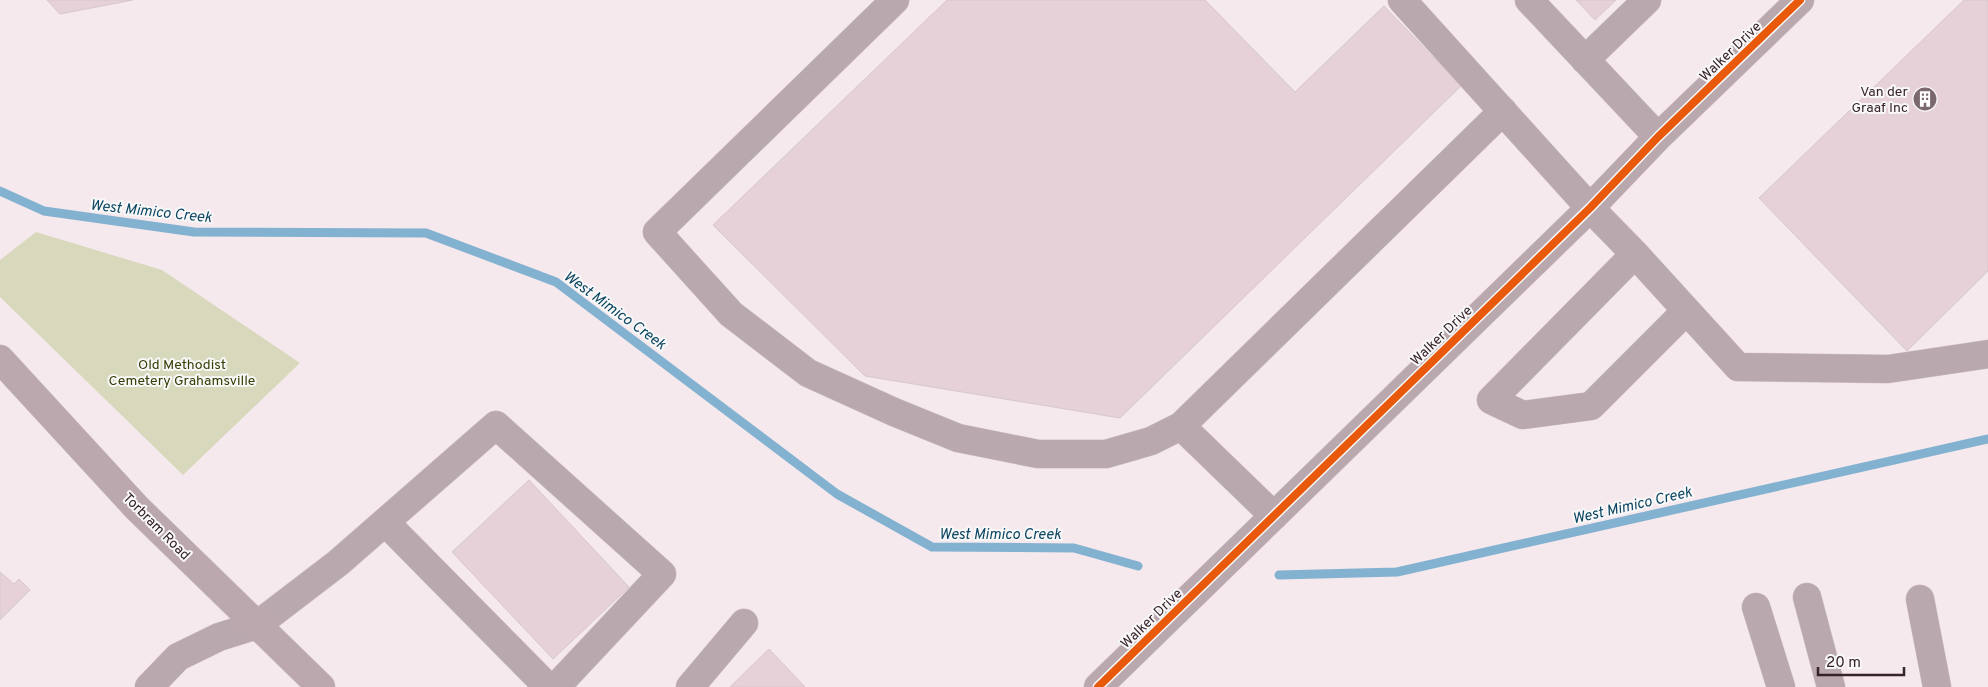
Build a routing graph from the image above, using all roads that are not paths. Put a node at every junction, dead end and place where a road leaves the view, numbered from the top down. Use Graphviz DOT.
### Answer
graph roads {
  1 [pos="895,0"];
  2 [pos="1402,0"];
  3 [pos="1529,0"];
  4 [pos="1647,0"];
  5 [pos="1800,0"];
  6 [pos="1586,60"];
  7 [pos="1503,111"];
  8 [pos="1658,137"];
  9 [pos="1590,208"];
  10 [pos="1635,254"];
  11 [pos="1686,311"];
  12 [pos="1988,354"];
  13 [pos="0,360"];
  14 [pos="1181,426"];
  15 [pos="1274,516"];
  16 [pos="385,522"];
  17 [pos="1807,597"];
  18 [pos="1920,599"];
  19 [pos="1756,607"];
  20 [pos="744,622"];
  21 [pos="257,625"];
  22 [pos="149,687"];
  23 [pos="321,687"];
  24 [pos="548,687"];
  25 [pos="556,687"];
  26 [pos="690,687"];
  27 [pos="1098,687"];
  28 [pos="1781,687"];
  29 [pos="1831,687"];
  30 [pos="1937,687"];
  1 -- 14 [label="street"];
  2 -- 7 [label="street"];
  3 -- 6 [label="street"];
  4 -- 6 [label="street"];
  5 -- 8 [label="street, Walker Drive"];
  6 -- 8 [label="street"];
  7 -- 9 [label="street"];
  7 -- 14 [label="street"];
  8 -- 9 [label="street, Walker Drive"];
  9 -- 10 [label="street"];
  9 -- 15 [label="street, Walker Drive"];
  10 -- 11 [label="street"];
  10 -- 11 [label="street"];
  11 -- 12 [label="street"];
  13 -- 21 [label="main road, Torbram Road"];
  14 -- 15 [label="street"];
  15 -- 27 [label="street, Walker Drive"];
  16 -- 21 [label="street"];
  16 -- 24 [label="street"];
  16 -- 25 [label="street"];
  17 -- 29 [label="street"];
  18 -- 30 [label="street"];
  19 -- 28 [label="street"];
  20 -- 26 [label="street"];
  21 -- 22 [label="street"];
  21 -- 23 [label="main road, Torbram Road"];
}
